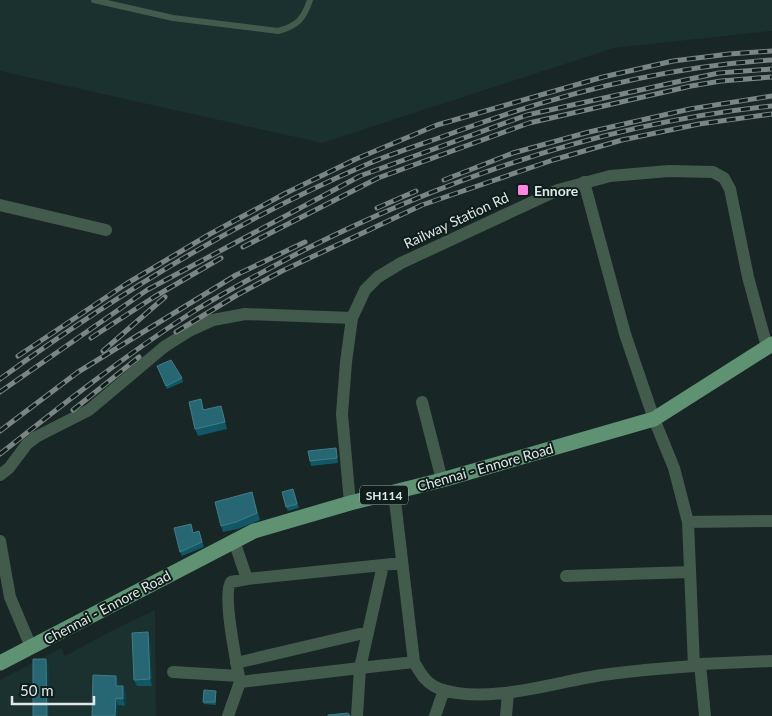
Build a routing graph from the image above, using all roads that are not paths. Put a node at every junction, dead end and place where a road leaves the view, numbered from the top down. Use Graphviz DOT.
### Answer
graph roads {
  1 [pos="94,0"];
  2 [pos="310,0"];
  3 [pos="584,182"];
  4 [pos="0,205"];
  5 [pos="106,230"];
  6 [pos="352,318"];
  7 [pos="770,345"];
  8 [pos="422,402"];
  9 [pos="654,419"];
  10 [pos="0,475"];
  11 [pos="442,480"];
  12 [pos="394,492"];
  13 [pos="350,503"];
  14 [pos="772,521"];
  15 [pos="688,522"];
  16 [pos="234,540"];
  17 [pos="0,541"];
  18 [pos="402,563"];
  19 [pos="383,565"];
  20 [pos="690,572"];
  21 [pos="566,576"];
  22 [pos="247,579"];
  23 [pos="368,632"];
  24 [pos="31,648"];
  25 [pos="772,661"];
  26 [pos="414,662"];
  27 [pos="0,663"];
  28 [pos="236,663"];
  29 [pos="697,665"];
  30 [pos="360,668"];
  31 [pos="173,672"];
  32 [pos="239,679"];
  33 [pos="444,690"];
  34 [pos="508,693"];
  35 [pos="228,716"];
  36 [pos="357,716"];
  37 [pos="435,716"];
  38 [pos="506,716"];
  39 [pos="705,716"];
  1 -- 2 [label="lane"];
  3 -- 6 [label="street, Railway Station Rd"];
  3 -- 7 [label="street, Railway Station Rd"];
  3 -- 9 [label="street"];
  4 -- 5 [label="street"];
  6 -- 10 [label="street"];
  6 -- 13 [label="street, Railway Station Rd"];
  7 -- 9 [label="main road, Chennai - Ennore Road / SH114"];
  8 -- 11 [label="street"];
  9 -- 11 [label="main road, Chennai - Ennore Road / SH114"];
  9 -- 15 [label="street"];
  11 -- 12 [label="main road, Chennai - Ennore Road / SH114"];
  12 -- 13 [label="main road, Chennai - Ennore Road / SH114"];
  12 -- 18 [label="street"];
  13 -- 16 [label="main road, Chennai - Ennore Road / SH114"];
  14 -- 15 [label="street"];
  15 -- 20 [label="street"];
  16 -- 22 [label="street"];
  16 -- 24 [label="main road, Chennai - Ennore Road / SH114"];
  17 -- 24 [label="street"];
  18 -- 19 [label="street"];
  18 -- 26 [label="street"];
  19 -- 22 [label="street"];
  19 -- 23 [label="street"];
  20 -- 21 [label="street"];
  20 -- 29 [label="street"];
  22 -- 28 [label="street"];
  23 -- 28 [label="street"];
  23 -- 30 [label="street"];
  24 -- 27 [label="main road, Chennai - Ennore Road / SH114"];
  25 -- 29 [label="street"];
  26 -- 30 [label="street"];
  26 -- 33 [label="street"];
  28 -- 32 [label="street"];
  29 -- 34 [label="street"];
  29 -- 39 [label="street"];
  30 -- 32 [label="street"];
  30 -- 36 [label="street"];
  31 -- 32 [label="street"];
  32 -- 35 [label="street"];
  33 -- 34 [label="street"];
  33 -- 37 [label="street"];
  34 -- 38 [label="street"];
}
